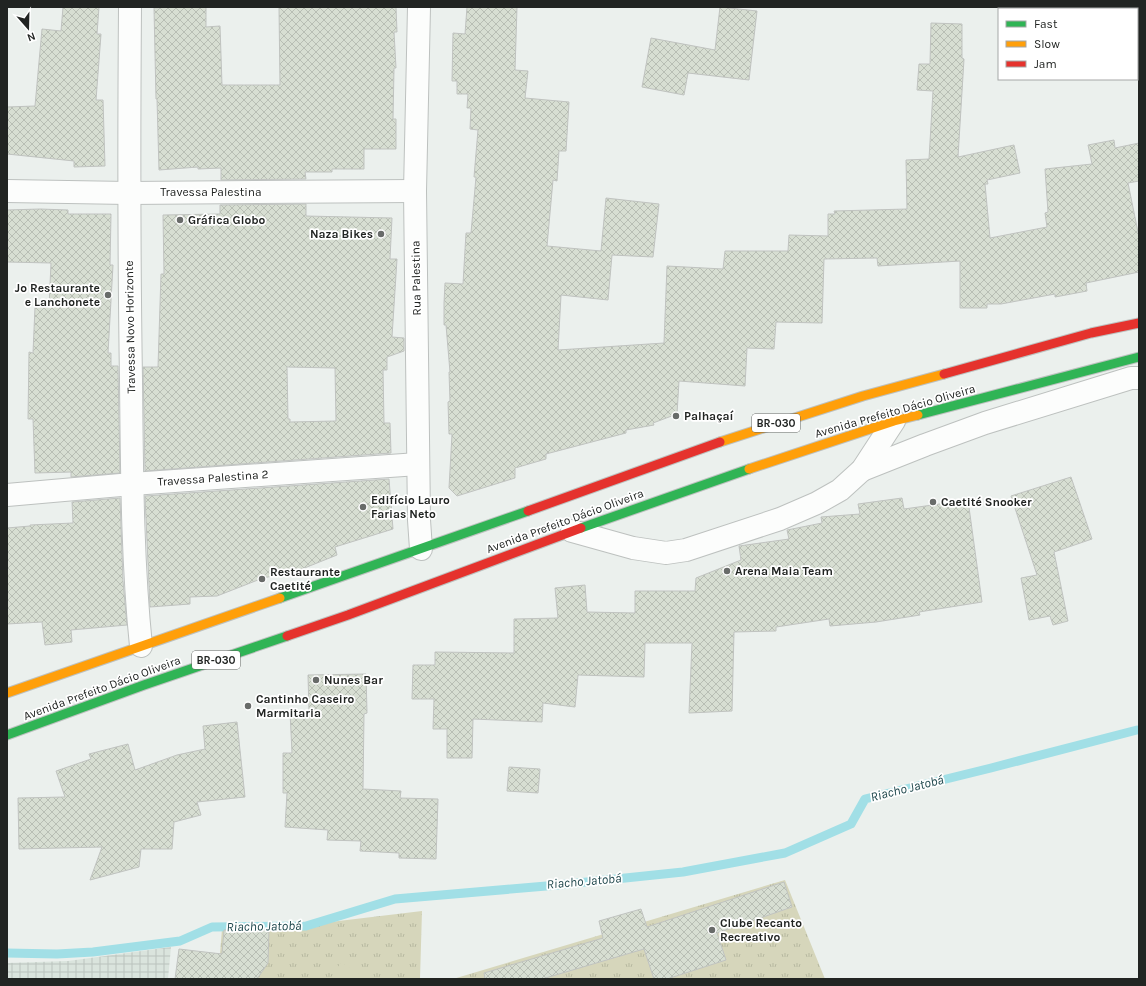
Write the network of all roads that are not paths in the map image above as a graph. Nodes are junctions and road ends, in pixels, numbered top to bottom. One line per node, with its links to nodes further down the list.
1 (130, 7): 5 (street, Travessa Novo Horizonte)
2 (419, 7): 4 (street, Rua Palestina)
3 (7, 191): 5 (street, Travessa Palestina)
4 (415, 191): 5 (street, Travessa Palestina); 10 (street, Rua Palestina)
5 (128, 193): 12 (street, Travessa Novo Horizonte)
6 (1139, 323): 15 (main road, Avenida Prefeito Dácio Oliveira / BR-030)
7 (1139, 357): 9 (main road, Avenida Prefeito Dácio Oliveira / BR-030)
8 (1139, 378): 11 (street)
9 (894, 421): 11 (street); 14 (main road, Avenida Prefeito Dácio Oliveira / BR-030)
10 (418, 464): 12 (street, Travessa Palestina 2); 15 (street, Rua Palestina)
11 (862, 470): 14 (street)
12 (132, 484): 13 (street, Travessa Palestina 2); 16 (street, Travessa Novo Horizonte)
13 (7, 495)
14 (572, 531): 18 (main road, Avenida Prefeito Dácio Oliveira / BR-030)
15 (421, 549): 16 (main road, Avenida Prefeito Dácio Oliveira / BR-030)
16 (141, 646): 17 (main road, Avenida Prefeito Dácio Oliveira / BR-030)
17 (7, 693)
18 (7, 735)

